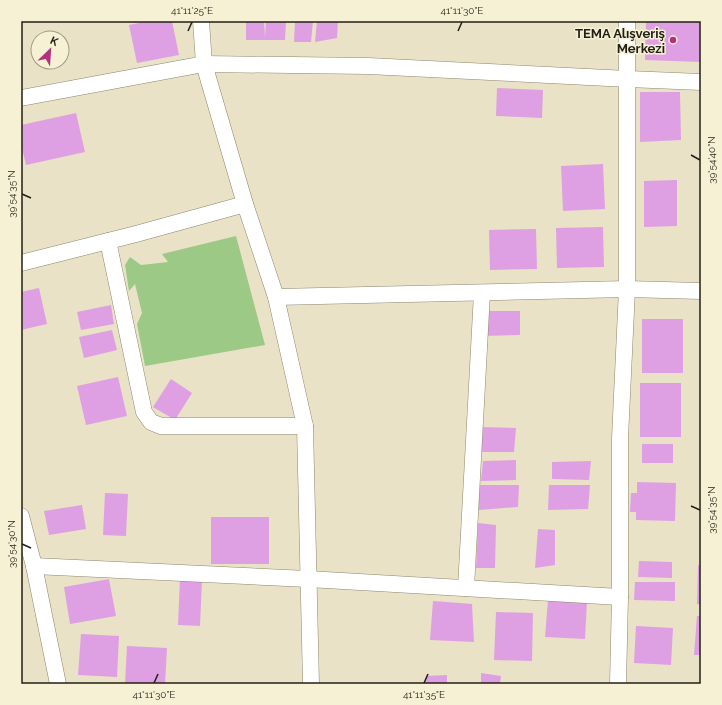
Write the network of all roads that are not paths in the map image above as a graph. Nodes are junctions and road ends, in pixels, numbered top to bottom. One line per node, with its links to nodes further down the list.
1 (201, 21): 3 (street)
2 (628, 21): 4 (street)
3 (204, 64): 4 (street); 6 (street); 7 (street)
4 (628, 79): 5 (street); 10 (street)
5 (701, 82)
6 (21, 98)
7 (245, 204): 8 (street); 13 (street)
8 (108, 241): 9 (street); 14 (street)
9 (21, 263)
10 (627, 289): 11 (street); 12 (street); 19 (street)
11 (701, 292)
12 (482, 293): 13 (street); 18 (street)
13 (276, 297): 14 (street)
14 (305, 426): 17 (street)
15 (21, 516): 16 (street)
16 (34, 566): 17 (street); 20 (street)
17 (308, 579): 18 (street); 21 (street)
18 (466, 588): 19 (street)
19 (620, 597): 22 (street)
20 (58, 684)
21 (311, 684)
22 (618, 684)

